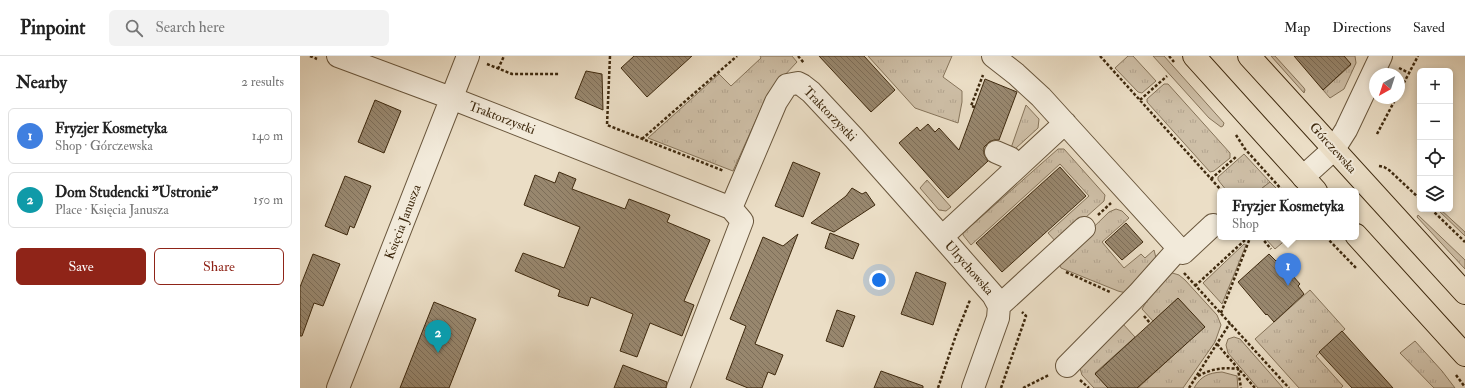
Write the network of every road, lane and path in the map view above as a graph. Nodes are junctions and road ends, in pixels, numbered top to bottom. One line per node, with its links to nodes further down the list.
1 (338, 56): 18 (street, Traktorzystki)
2 (504, 56): 14 (path)
3 (610, 56): 24 (path)
4 (737, 56): 24 (path)
5 (1100, 56): 19 (path)
6 (1194, 56): 32 (main road)
7 (1250, 56): 25 (main road, Górczewska)
8 (1381, 56): 25 (street)
9 (1418, 56): 17 (path)
10 (995, 58): 21 (path); 22 (street)
11 (476, 59): 14 (path); 18 (street, Księcia Janusza)
12 (802, 61): 13 (path)
13 (797, 66)
14 (498, 69): 15 (path)
15 (560, 74)
16 (1167, 76): 19 (path)
17 (1405, 81)
18 (451, 98): 35 (street, Traktorzystki); 61 (street, Księcia Janusza)
19 (1140, 100): 31 (path)
20 (1393, 104): 23 (path)
21 (975, 107)
22 (1064, 123): 28 (street, Ulrychowska); 45 (street)
23 (1377, 134)
24 (642, 139): 30 (path)
25 (1334, 149): 32 (street); 50 (main road, Górczewska)
26 (996, 152): 28 (street)
27 (1237, 156): 31 (path)
28 (1018, 166): 39 (street, Ulrychowska)
29 (1376, 167): 34 (path)
30 (728, 173)
31 (1211, 179): 33 (path)
32 (1310, 184)
33 (1219, 188)
34 (1417, 196)
35 (731, 208): 39 (street, Traktorzystki); 62 (street)
36 (1434, 212): 44 (path)
37 (1213, 225): 45 (street)
38 (1084, 228): 47 (street)
39 (942, 237): 48 (street, Ulrychowska)
40 (1359, 238): 57 (main road)
41 (1245, 240): 49 (path)
42 (1250, 240): 53 (path)
43 (1264, 240): 46 (path)
44 (1465, 242)
45 (1179, 248): 51 (street)
46 (1271, 249)
47 (1046, 263): 51 (path); 52 (street)
48 (979, 279): 52 (street, Ulrychowska); 63 (path)
49 (1195, 286)
50 (1465, 294)
51 (1131, 301): 58 (street)
52 (999, 306): 64 (street, Ulrychowska)
53 (1221, 313)
54 (1026, 316): 65 (path)
55 (1230, 323): 56 (path)
56 (1217, 344): 59 (path); 60 (path)
57 (1465, 355)
58 (1067, 366)
59 (1238, 369): 60 (path); 67 (path); 68 (path)
60 (1197, 376): 66 (path)
61 (338, 388)
62 (678, 388)
63 (938, 388)
64 (973, 388)
65 (1001, 388)
66 (1189, 388)
67 (1241, 388)
68 (1255, 388)

